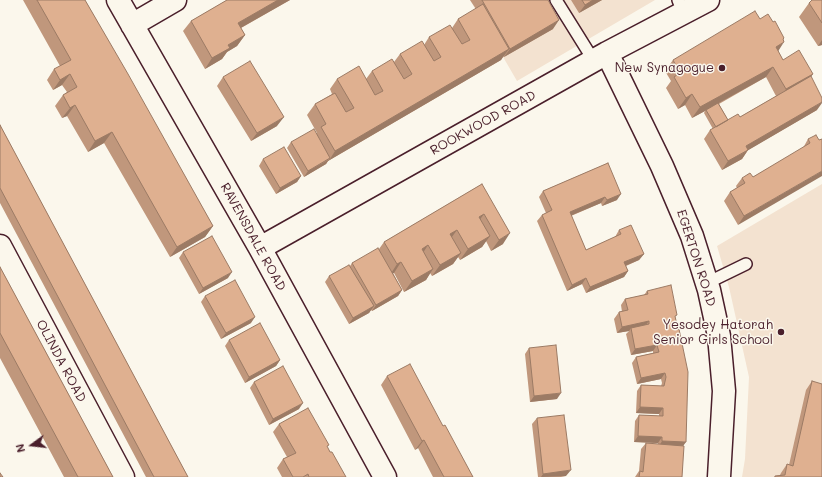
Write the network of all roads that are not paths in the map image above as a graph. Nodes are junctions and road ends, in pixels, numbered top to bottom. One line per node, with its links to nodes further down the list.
1 (118, 0): 6 (street, RAVENSDALE ROAD)
2 (175, 0): 6 (street)
3 (556, 0): 7 (lane)
4 (708, 0): 5 (street, ROOKWOOD ROAD)
5 (681, 7): 7 (street, ROOKWOOD ROAD)
6 (132, 25): 9 (street, RAVENSDALE ROAD)
7 (600, 57): 9 (street, ROOKWOOD ROAD); 11 (street, EGERTON ROAD)
8 (0, 246): 12 (street, OLINDA ROAD)
9 (260, 248): 13 (street, RAVENSDALE ROAD)
10 (746, 264): 11 (lane)
11 (706, 283): 14 (street, EGERTON ROAD)
12 (123, 477)
13 (385, 477)
14 (719, 477)

